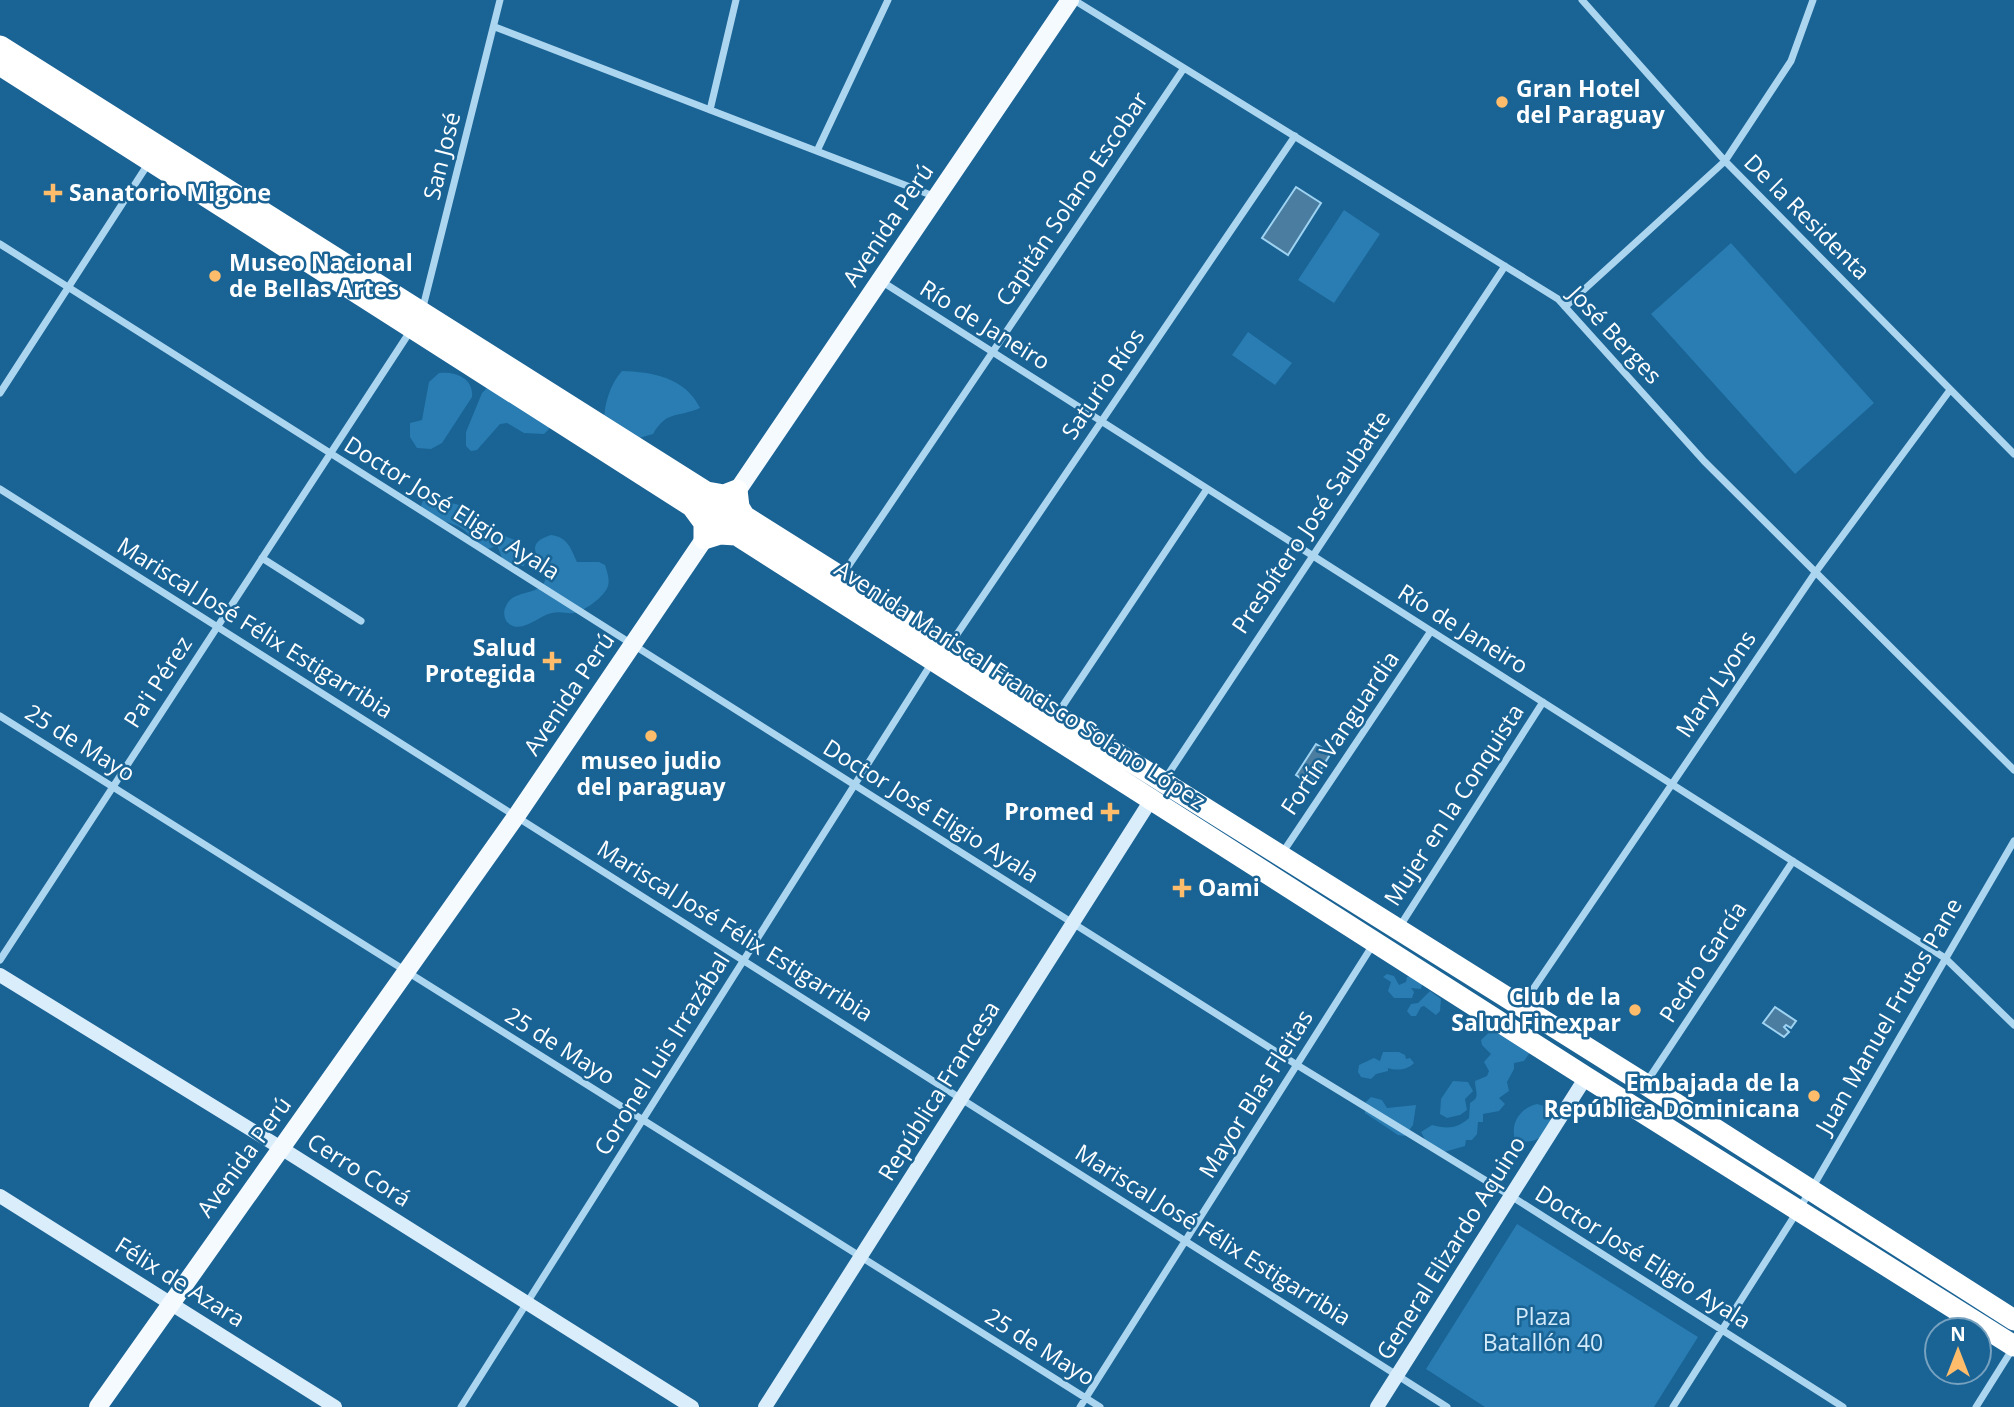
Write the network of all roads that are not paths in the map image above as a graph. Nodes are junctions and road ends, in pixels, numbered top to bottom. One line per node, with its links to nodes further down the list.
1 (500, 0): 7 (street, San José)
2 (736, 0): 11 (street)
3 (888, 0): 13 (street)
4 (1072, 0): 10 (street, José Berges); 16 (main road, Avenida Perú)
5 (1582, 0): 15 (street, De la Residenta)
6 (1813, 0): 15 (street)
7 (495, 27): 11 (street); 22 (street, San José)
8 (0, 46): 22 (highway, Avenida Mariscal Francisco Solano López)
9 (0, 65): 14 (highway, Avenida Mariscal Francisco Solano López)
10 (1184, 68): 12 (street, José Berges); 23 (street, Capitán Solano Escobar)
11 (710, 110): 13 (street)
12 (1295, 136): 18 (street, José Berges); 26 (street, Saturio Ríos)
13 (817, 151): 16 (street)
14 (150, 161): 20 (street); 22 (highway, Avenida Mariscal Francisco Solano López)
15 (1725, 162): 21 (street); 24 (street, De la Residenta)
16 (936, 197): 19 (main road, Avenida Perú)
17 (0, 244): 20 (street, Doctor José Eligio Ayala)
18 (1505, 266): 21 (street, José Berges); 35 (street, Presbítero José Saubatte)
19 (880, 281): 23 (street, Río de Janeiro); 33 (main road, Avenida Perú)
20 (68, 287): 25 (street); 28 (street, Doctor José Eligio Ayala)
21 (1565, 307): 37 (street, José Berges)
22 (417, 320): 27 (highway, Avenida Mariscal Francisco Solano López); 28 (street, Pa'i Pérez); 32 (highway, Avenida Mariscal Francisco Solano López)
23 (992, 352): 26 (street, Río de Janeiro); 38 (street, Capitán Solano Escobar)
24 (1950, 390): 29 (street, De la Residenta); 37 (street, Mary Lyons)
25 (0, 393)
26 (1101, 421): 31 (street, Río de Janeiro); 43 (street, Saturio Ríos)
27 (565, 426): 32 (highway, Avenida Mariscal Francisco Solano López); 33 (highway)
28 (331, 454): 36 (street, Pa'i Pérez); 42 (street, Doctor José Eligio Ayala)
29 (2014, 454)
30 (0, 489): 40 (street, Mariscal José Félix Estigarribia)
31 (1207, 489): 35 (street, Río de Janeiro); 45 (street)
32 (698, 499): 33 (highway, Avenida Mariscal Francisco Solano López); 33 (highway)
33 (722, 513): 34 (highway, Avenida Mariscal Francisco Solano López); 34 (highway); 38 (highway); 42 (main road, Avenida Perú)
34 (741, 526): 38 (highway, Avenida Mariscal Francisco Solano López)
35 (1312, 555): 41 (street, Río de Janeiro); 52 (street, Presbítero José Saubatte)
36 (262, 558): 39 (street); 40 (street, Pa'i Pérez)
37 (1815, 573): 48 (street, José Berges); 49 (street, Mary Lyons)
38 (835, 586): 43 (highway, Avenida Mariscal Francisco Solano López); 43 (highway, Avenida Mariscal Francisco Solano López)
39 (361, 621)
40 (217, 627): 51 (street, Pa'i Pérez); 53 (street, Mariscal José Félix Estigarribia)
41 (1431, 631): 44 (street, Río de Janeiro); 55 (street, Fortín Vanguardia)
42 (632, 645): 50 (street, Doctor José Eligio Ayala); 53 (main road, Avenida Perú)
43 (941, 654): 45 (highway, Avenida Mariscal Francisco Solano López); 47 (highway); 50 (street, Coronel Luis Irrazábal); 52 (highway, Avenida Mariscal Francisco Solano López)
44 (1543, 702): 49 (street, Río de Janeiro); 58 (street, Mujer en la Conquista)
45 (1056, 715): 47 (highway, Avenida Mariscal Francisco Solano López)
46 (0, 716): 51 (street, 25 de Mayo)
47 (1113, 751): 52 (highway, Avenida Mariscal Francisco Solano López)
48 (2014, 770)
49 (1671, 784): 56 (street, Río de Janeiro); 65 (street, Mary Lyons)
50 (855, 785): 57 (street, Doctor José Eligio Ayala); 62 (street, Coronel Luis Irrazábal)
51 (113, 787): 61 (street, Pa'i Pérez); 63 (street, 25 de Mayo)
52 (1157, 791): 55 (highway, Avenida Mariscal Francisco Solano López); 57 (street, República Francesa); 59 (highway, Avenida Mariscal Francisco Solano López)
53 (517, 815): 62 (street, Mariscal José Félix Estigarribia); 63 (main road, Avenida Perú)
54 (2014, 841): 60 (street, Juan Manuel Frutos Pane)
55 (1280, 856): 58 (highway, Avenida Mariscal Francisco Solano López)
56 (1793, 861): 60 (street, Río de Janeiro); 69 (street, Pedro García)
57 (1073, 923): 67 (street, Doctor José Eligio Ayala); 70 (street, República Francesa)
58 (1398, 929): 65 (highway, Avenida Mariscal Francisco Solano López)
59 (1375, 943): 67 (street, Mayor Blas Fleitas); 68 (highway, Avenida Mariscal Francisco Solano López)
60 (1945, 958): 66 (street, Río de Janeiro); 73 (street, Juan Manuel Frutos Pane)
61 (0, 960)
62 (744, 960): 70 (street, Mariscal José Félix Estigarribia); 71 (street, Coronel Luis Irrazábal)
63 (405, 972): 71 (street, 25 de Mayo); 72 (main road, Avenida Perú)
64 (0, 975): 72 (street, Cerro Corá)
65 (1521, 1006): 69 (highway, Avenida Mariscal Francisco Solano López)
66 (2014, 1025)
67 (1297, 1065): 75 (street, Doctor José Eligio Ayala); 77 (street, Mayor Blas Fleitas)
68 (1586, 1077): 75 (street, General Elizardo Aquino); 76 (highway, Avenida Mariscal Francisco Solano López)
69 (1645, 1084): 73 (highway, Avenida Mariscal Francisco Solano López)
70 (961, 1098): 77 (street, Mariscal José Félix Estigarribia); 78 (street, República Francesa)
71 (643, 1120): 78 (street, 25 de Mayo); 81 (street, Coronel Luis Irrazábal)
72 (281, 1147): 80 (main road, Avenida Perú); 81 (street, Cerro Corá)
73 (1811, 1190): 76 (street, Juan Manuel Frutos Pane); 79 (highway, Avenida Mariscal Francisco Solano López)
74 (0, 1196): 80 (street, Félix de Azara)
75 (1511, 1196): 83 (street, Doctor José Eligio Ayala); 85 (street, General Elizardo Aquino)
76 (1797, 1210): 79 (highway); 83 (street, Juan Manuel Frutos Pane); 84 (highway, Avenida Mariscal Francisco Solano López)
77 (1185, 1241): 85 (street, Mariscal José Félix Estigarribia); 86 (street, Mayor Blas Fleitas)
78 (860, 1257): 86 (street, 25 de Mayo); 91 (street, República Francesa)
79 (1956, 1283): 82 (highway, Avenida Mariscal Francisco Solano López)
80 (170, 1303): 87 (main road, Avenida Perú); 88 (street, Félix de Azara)
81 (527, 1303): 89 (street, Coronel Luis Irrazábal); 90 (street, Cerro Corá)
82 (2014, 1320)
83 (1722, 1330): 96 (street, Juan Manuel Frutos Pane); 97 (street, Doctor José Eligio Ayala)
84 (2014, 1347): 98 (street)
85 (1397, 1375): 94 (street, General Elizardo Aquino); 95 (street, Mariscal José Félix Estigarribia)
86 (1085, 1398): 92 (street, Mayor Blas Fleitas); 93 (street, 25 de Mayo)
87 (98, 1407)
88 (335, 1407)
89 (461, 1407)
90 (692, 1407)
91 (765, 1407)
92 (1080, 1407)
93 (1100, 1407)
94 (1377, 1407)
95 (1447, 1407)
96 (1673, 1407)
97 (1843, 1407)
98 (1976, 1407)

